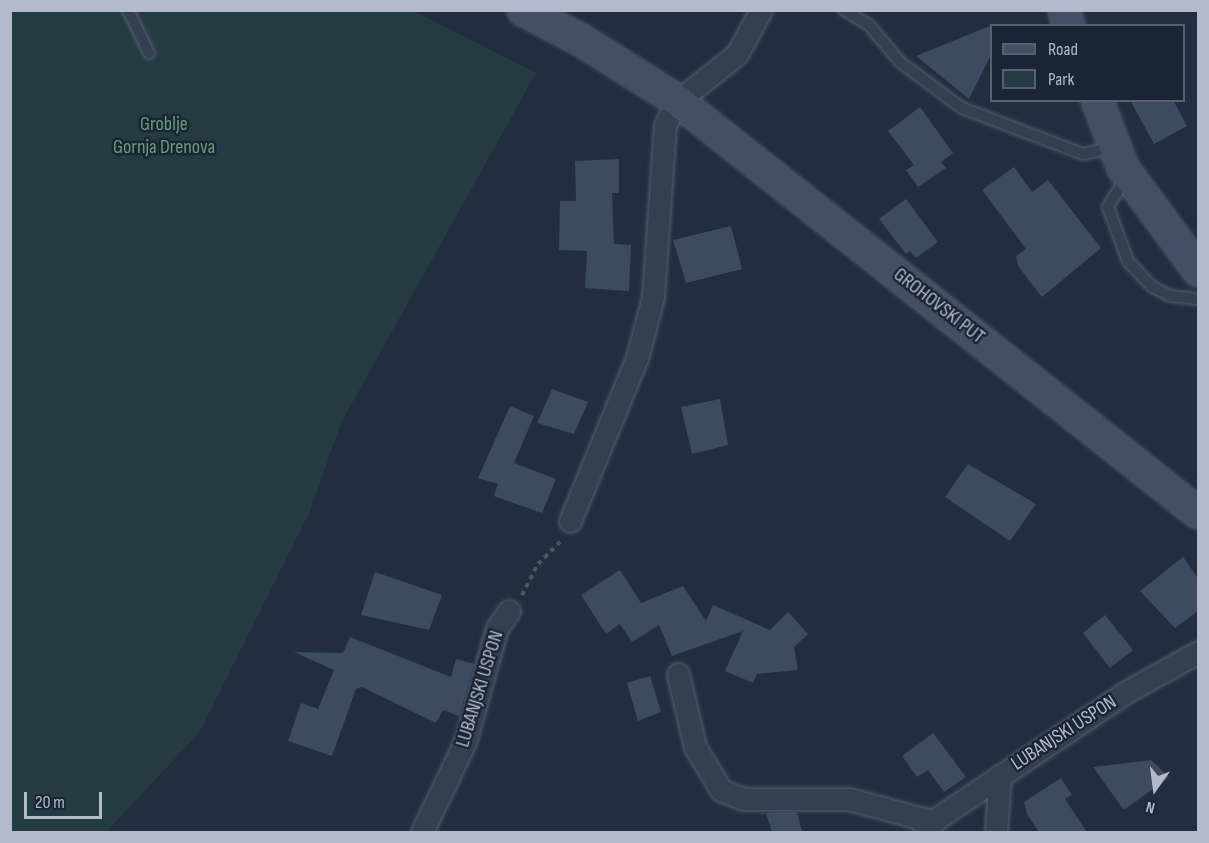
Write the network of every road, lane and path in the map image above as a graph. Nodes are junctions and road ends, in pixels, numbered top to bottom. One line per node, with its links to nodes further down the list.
1 (128, 10): 5 (lane)
2 (523, 10): 6 (main road, GROHOVSKI PUT)
3 (761, 10): 6 (street)
4 (844, 10): 8 (lane)
5 (149, 53)
6 (678, 101): 12 (main road, GROHOVSKI PUT); 13 (street)
7 (1098, 102): 8 (main road)
8 (1112, 148): 9 (main road)
9 (1127, 176): 10 (main road); 11 (lane)
10 (1198, 270)
11 (1198, 299)
12 (1198, 513)
13 (570, 521): 14 (path)
14 (508, 611): 19 (street, LUBANJSKI USPON)
15 (1198, 652): 17 (street, LUBANJSKI USPON)
16 (678, 674): 18 (street)
17 (1000, 775): 18 (street, LUBANJSKI USPON); 21 (street)
18 (934, 822): 20 (street, LUBANJSKI USPON)
19 (422, 832)
20 (914, 832)
21 (996, 832)

